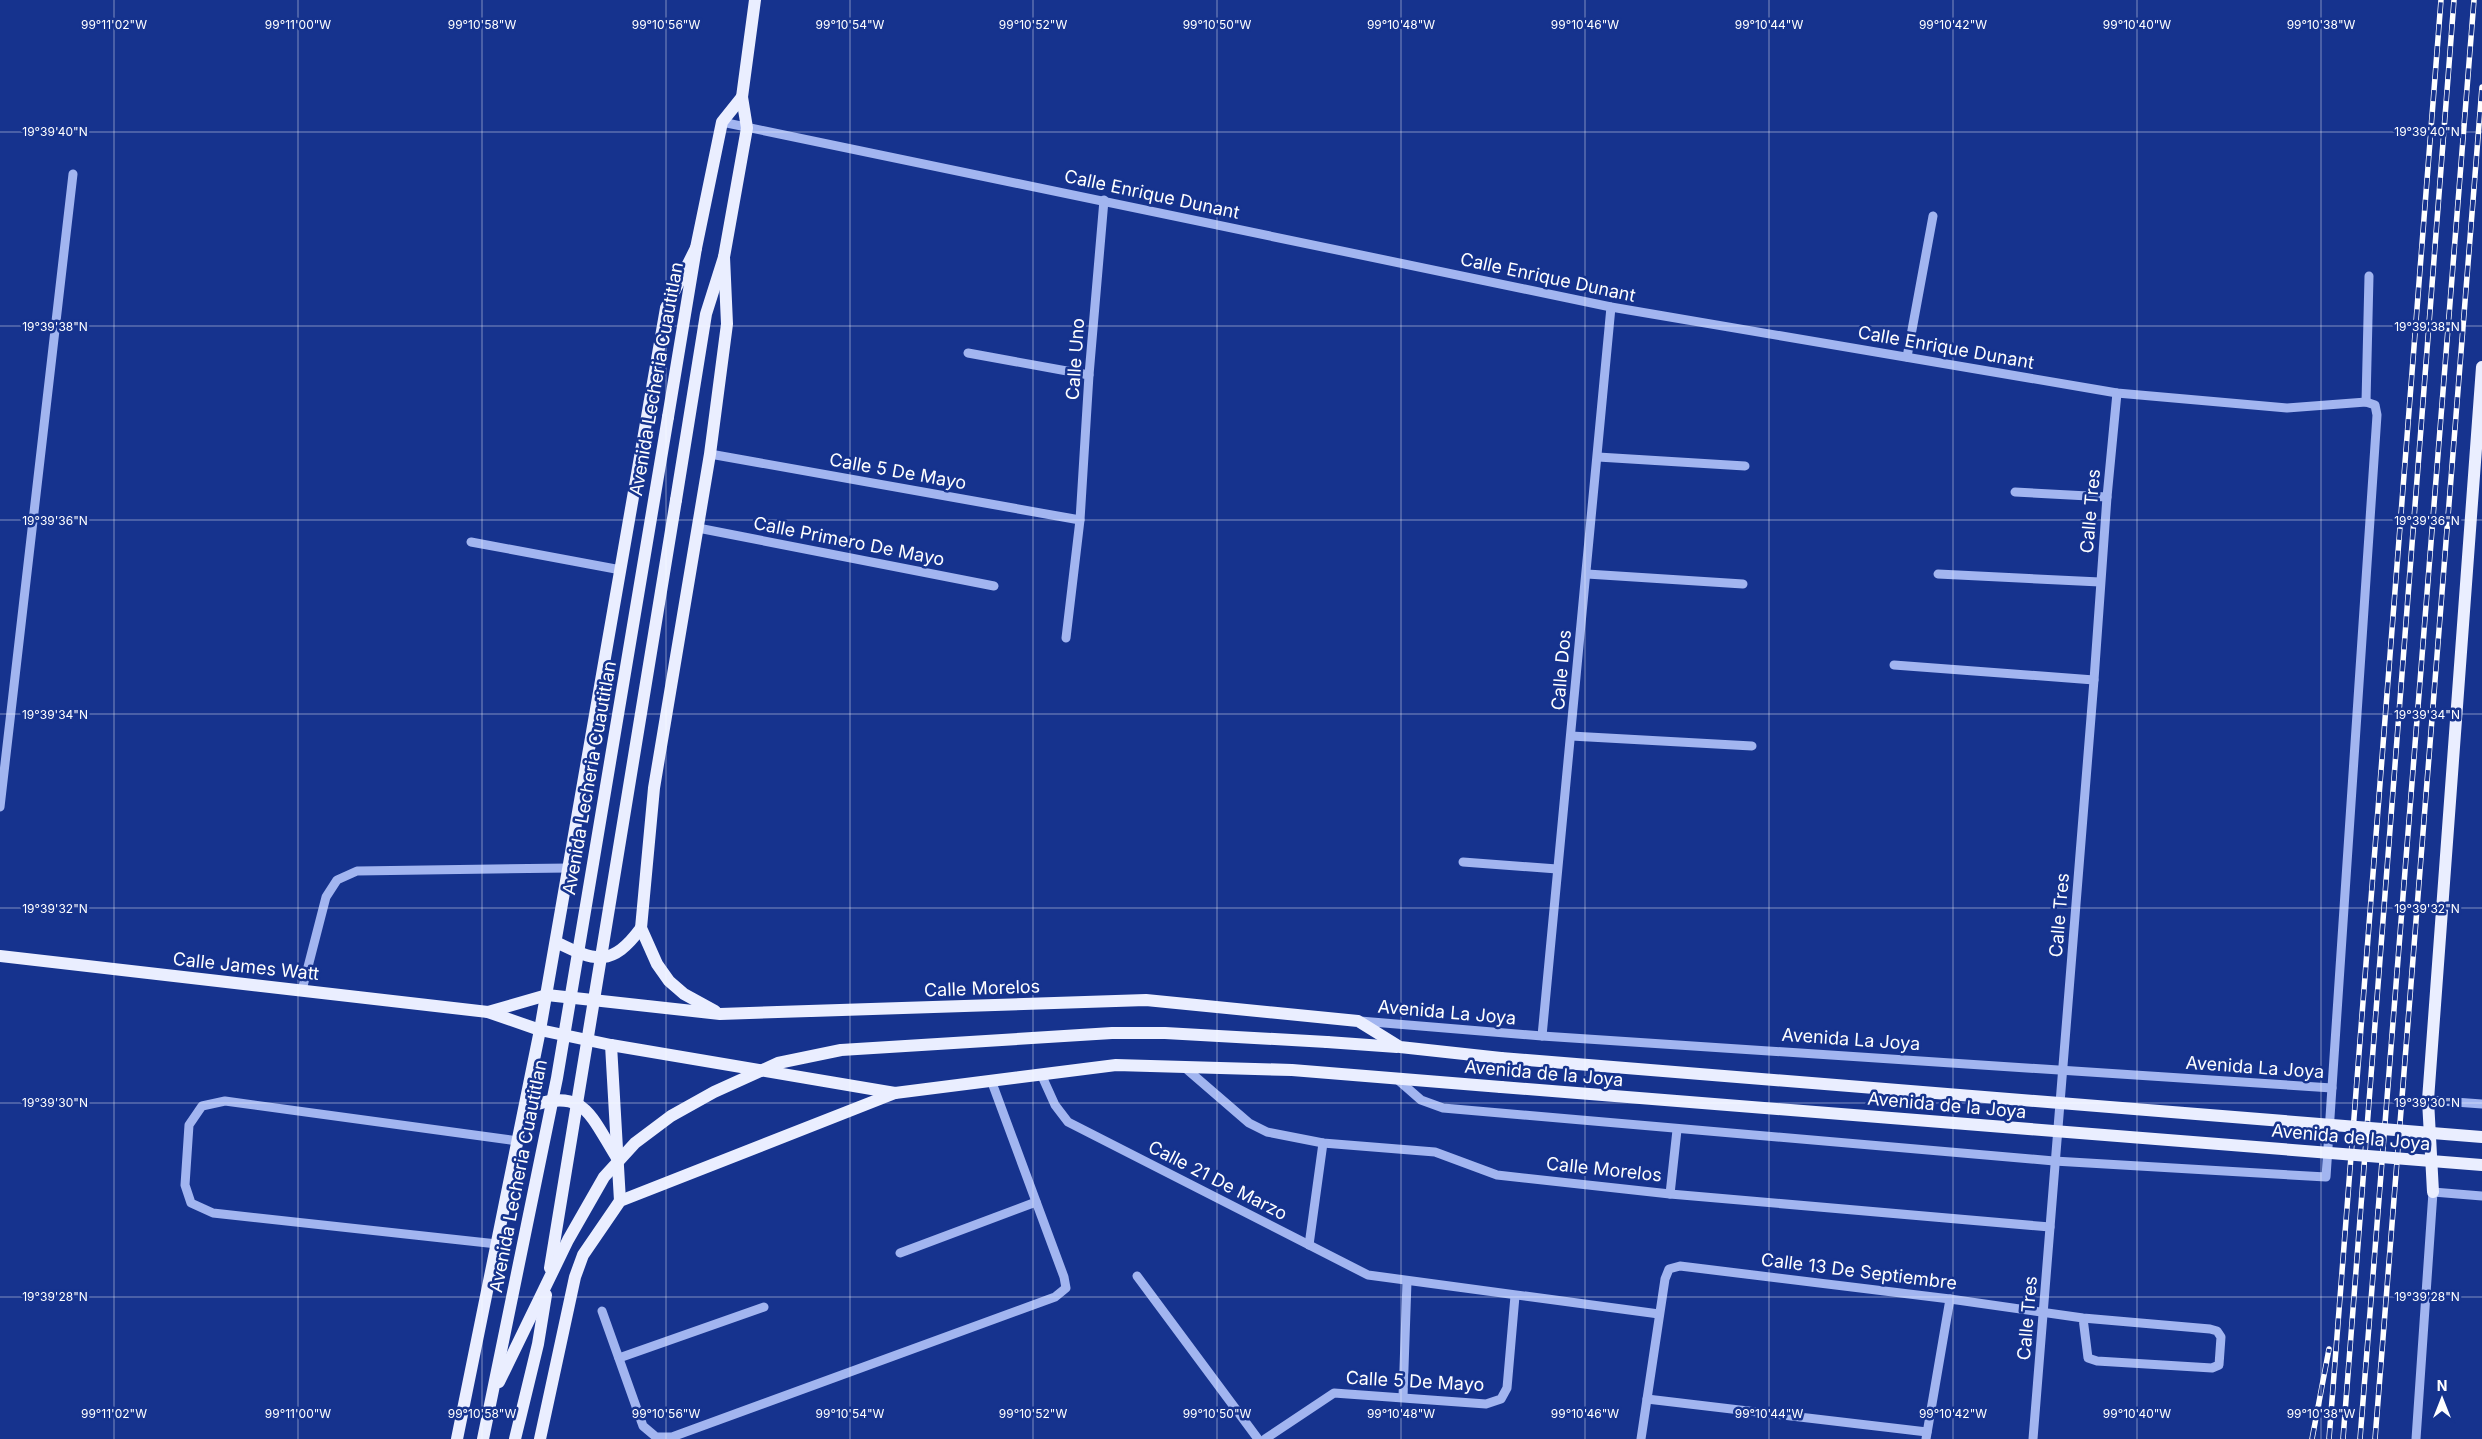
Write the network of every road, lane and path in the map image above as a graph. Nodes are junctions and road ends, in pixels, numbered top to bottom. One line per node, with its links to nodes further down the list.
1 (754, 0): 2 (main road)
2 (742, 97): 3 (main road); 4 (main road)
3 (722, 122): 4 (street, Calle Enrique Dunant); 8 (main road, Avenida Lecheria Cuautitlan)
4 (747, 128): 6 (street, Calle Enrique Dunant); 9 (main road)
5 (73, 174): 37 (street)
6 (1104, 200): 11 (street, Calle Enrique Dunant); 15 (street, Calle Uno)
7 (1933, 216): 13 (street)
8 (696, 248): 26 (main road); 90 (main road, Avenida Lecheria Cuautitlan, bridge)
9 (724, 257): 18 (main road); 95 (main road, bridge)
10 (2369, 276): 17 (street)
11 (1611, 307): 13 (street, Calle Enrique Dunant); 19 (street, Calle Dos)
12 (968, 353): 15 (street)
13 (1907, 357): 16 (street, Calle Enrique Dunant)
14 (2482, 367): 60 (main road)
15 (1089, 375): 23 (street, Calle Uno)
16 (2117, 393): 17 (street, Calle Enrique Dunant); 22 (street, Calle Tres)
17 (2370, 403): 58 (street)
18 (710, 454): 23 (street, Calle 5 De Mayo); 24 (main road)
19 (1598, 457): 20 (street); 27 (street, Calle Dos)
20 (1745, 466)
21 (2014, 492): 22 (street)
22 (2106, 497): 29 (street, Calle Tres)
23 (1080, 520): 32 (street, Calle Uno)
24 (698, 528): 31 (street, Calle Primero De Mayo); 41 (main road)
25 (472, 542): 26 (street)
26 (621, 570): 39 (main road)
27 (1586, 574): 30 (street); 35 (street, Calle Dos)
28 (1938, 574): 29 (street)
29 (2100, 582): 34 (street, Calle Tres)
30 (1743, 584)
31 (994, 586)
32 (1066, 638)
33 (1894, 665): 34 (street)
34 (2094, 680): 54 (street, Calle Tres)
35 (1571, 736): 36 (street); 40 (street, Calle Dos)
36 (1752, 746)
37 (0, 807)
38 (1463, 862): 40 (street)
39 (569, 868): 42 (main road); 44 (street)
40 (1557, 869): 50 (street, Calle Dos)
41 (641, 928): 42 (main road); 47 (main road)
42 (556, 942): 45 (main road)
43 (0, 956): 44 (main road, Calle James Watt)
44 (302, 990): 46 (main road, Calle James Watt)
45 (547, 995): 46 (main road, Calle James Watt); 47 (main road, Calle Morelos); 49 (main road)
46 (488, 1012): 49 (main road, Calle James Watt)
47 (720, 1014): 48 (main road, Calle Morelos)
48 (1358, 1021): 50 (street, Avenida La Joya); 52 (main road, Calle Morelos)
49 (540, 1030): 51 (main road); 62 (main road)
50 (1542, 1036): 54 (street, Avenida La Joya)
51 (611, 1045): 59 (main road); 67 (main road)
52 (1406, 1047): 64 (main road, Avenida de la Joya, bridge); 90 (main road, Avenida de la Joya, bridge)
53 (1183, 1066): 55 (main road); 56 (main road); 66 (street, Calle Morelos)
54 (2064, 1070): 58 (street, Avenida La Joya); 68 (street, Calle Tres)
55 (1041, 1074): 57 (main road); 77 (street, Calle 21 De Marzo)
56 (1404, 1079): 63 (street, Avenida La Joya); 69 (main road, Avenida de la Joya, bridge)
57 (991, 1080): 59 (main road); 74 (street)
58 (2332, 1088): 68 (street, Avenida La Joya)
59 (895, 1093): 73 (main road)
60 (2428, 1100): 61 (street); 70 (main road)
61 (2482, 1104)
62 (525, 1108): 65 (main road); 67 (main road)
63 (1677, 1130): 68 (street, Avenida La Joya); 71 (street)
64 (2482, 1137)
65 (518, 1142): 76 (main road); 76 (street)
66 (1323, 1143): 71 (street, Calle Morelos); 77 (street)
67 (619, 1160): 73 (main road)
68 (2054, 1161): 75 (street, Calle Tres)
69 (2482, 1165)
70 (2433, 1192): 72 (street); 101 (street)
71 (1670, 1194): 75 (street, Calle Morelos)
72 (2482, 1196)
73 (620, 1201): 96 (main road)
74 (1036, 1202): 78 (street); 88 (street)
75 (2050, 1227): 85 (street, Calle Tres)
76 (497, 1244): 93 (main road)
77 (1308, 1244): 80 (street, Calle 21 De Marzo)
78 (900, 1253)
79 (1137, 1276): 97 (street)
80 (1407, 1280): 81 (street, Calle 21 De Marzo); 89 (street)
81 (1515, 1296): 86 (street, Calle 21 De Marzo); 89 (street, Calle 5 De Mayo)
82 (1950, 1299): 85 (street, Calle 13 De Septiembre); 86 (street, Calle 13 De Septiembre); 92 (street)
83 (764, 1307): 88 (street)
84 (602, 1311): 88 (street)
85 (2044, 1312): 87 (street, Calle 13 De Septiembre); 100 (street, Calle Tres)
86 (1659, 1314): 91 (street)
87 (2083, 1318): 87 (street, Calle 13 De Septiembre)
88 (619, 1358)
89 (1403, 1397): 98 (street, Calle 5 De Mayo)
90 (491, 1399): 94 (main road, Avenida Lecheria Cuautitlan, bridge)
91 (1647, 1399): 92 (street); 99 (street)
92 (1926, 1435)
93 (457, 1439)
94 (483, 1439)
95 (515, 1439)
96 (540, 1439)
97 (1258, 1439)
98 (1266, 1439)
99 (1641, 1439)
100 (2033, 1439)
101 (2416, 1439)

